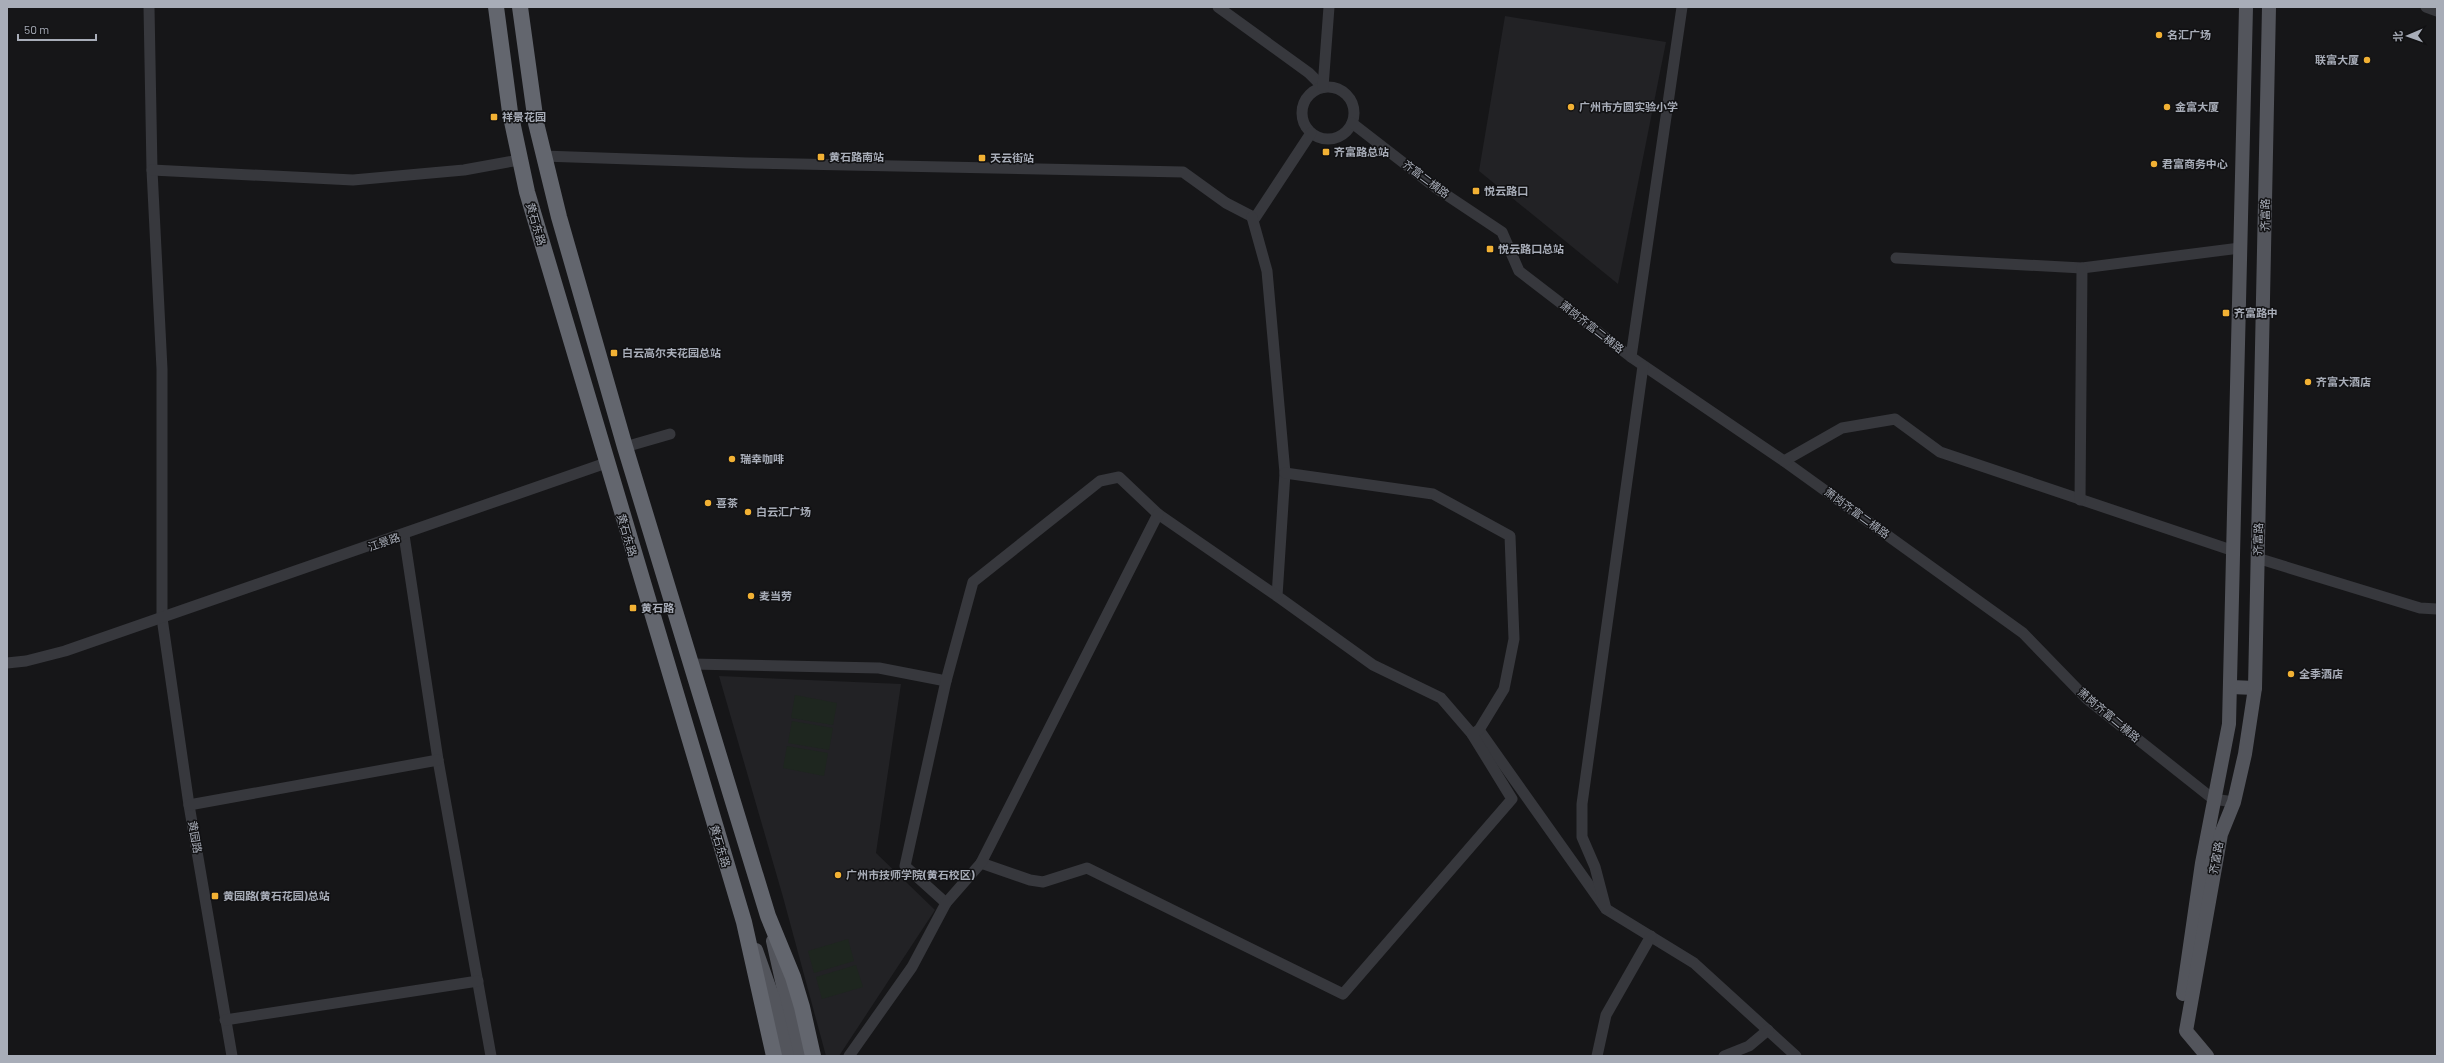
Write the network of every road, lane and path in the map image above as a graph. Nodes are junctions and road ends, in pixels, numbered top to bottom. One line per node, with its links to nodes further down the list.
1 (149, 7): 16 (street, 黄园路)
2 (496, 7): 15 (highway, 黄石东路)
3 (520, 7): 14 (highway)
4 (1218, 7): 11 (street)
5 (1329, 7): 11 (street)
6 (1682, 7): 22 (street)
7 (2246, 7): 19 (main road, 齐富路)
8 (2269, 7): 33 (main road, 齐富路)
9 (2426, 7): 10 (street)
10 (2437, 11)
11 (1324, 87): 12 (street); 13 (street)
12 (1352, 123): 13 (street); 18 (street, 齐富二横路)
13 (1311, 134): 17 (street)
14 (543, 156): 17 (street); 25 (highway)
15 (519, 160): 16 (street); 27 (highway, 黄石东路)
16 (152, 170): 36 (street, 黄园路)
17 (1252, 217): 28 (street)
18 (1502, 232): 22 (street, 萧岗齐富二横路)
19 (2240, 248): 21 (street); 32 (main road, 齐富路)
20 (1896, 258): 21 (street)
21 (2082, 268): 29 (street)
22 (1631, 357): 23 (street, 萧岗齐富二横路)
23 (1643, 366): 26 (street, 萧岗齐富二横路); 49 (street)
24 (670, 434): 25 (street)
25 (625, 447): 38 (highway)
26 (1784, 460): 29 (street); 44 (street, 萧岗齐富二横路)
27 (606, 464): 31 (street, 江景路); 51 (highway, 黄石东路)
28 (1285, 473): 34 (street); 42 (street)
29 (2080, 500): 32 (street)
30 (1158, 514): 34 (street); 39 (street); 47 (street)
31 (404, 535): 36 (street, 江景路); 43 (street)
32 (2234, 551): 40 (main road, 齐富路)
33 (2257, 558): 35 (street); 41 (main road, 齐富路)
34 (1277, 596): 42 (street)
35 (2437, 609)
36 (162, 618): 37 (street, 江景路); 46 (street, 黄园路)
37 (7, 663)
38 (691, 664): 39 (street); 50 (highway)
39 (946, 681): 48 (street)
40 (2230, 686): 41 (main road); 44 (main road, 齐富路)
41 (2255, 688): 45 (main road, 齐富路)
42 (1476, 732): 47 (street); 49 (street)
43 (438, 760): 46 (street); 53 (street)
44 (2213, 799): 45 (street); 66 (main road, 齐富路)
45 (2234, 802): 67 (main road, 齐富路)
46 (189, 805): 54 (street, 黄园路)
47 (982, 863): 48 (street)
48 (946, 903): 62 (street)
49 (1606, 909): 52 (street)
50 (768, 916): 60 (main road); 61 (highway)
51 (744, 922): 58 (highway); 59 (main road, 黄石东路)
52 (1651, 936): 55 (street); 63 (street)
53 (478, 982): 54 (street); 57 (street)
54 (225, 1020): 56 (street, 黄园路)
55 (1768, 1030): 64 (street); 65 (street)
56 (232, 1056)
57 (490, 1056)
58 (774, 1056)
59 (787, 1056)
60 (799, 1056)
61 (813, 1056)
62 (849, 1056)
63 (1597, 1056)
64 (1724, 1056)
65 (1796, 1056)
66 (2200, 1056)
67 (2207, 1056)

